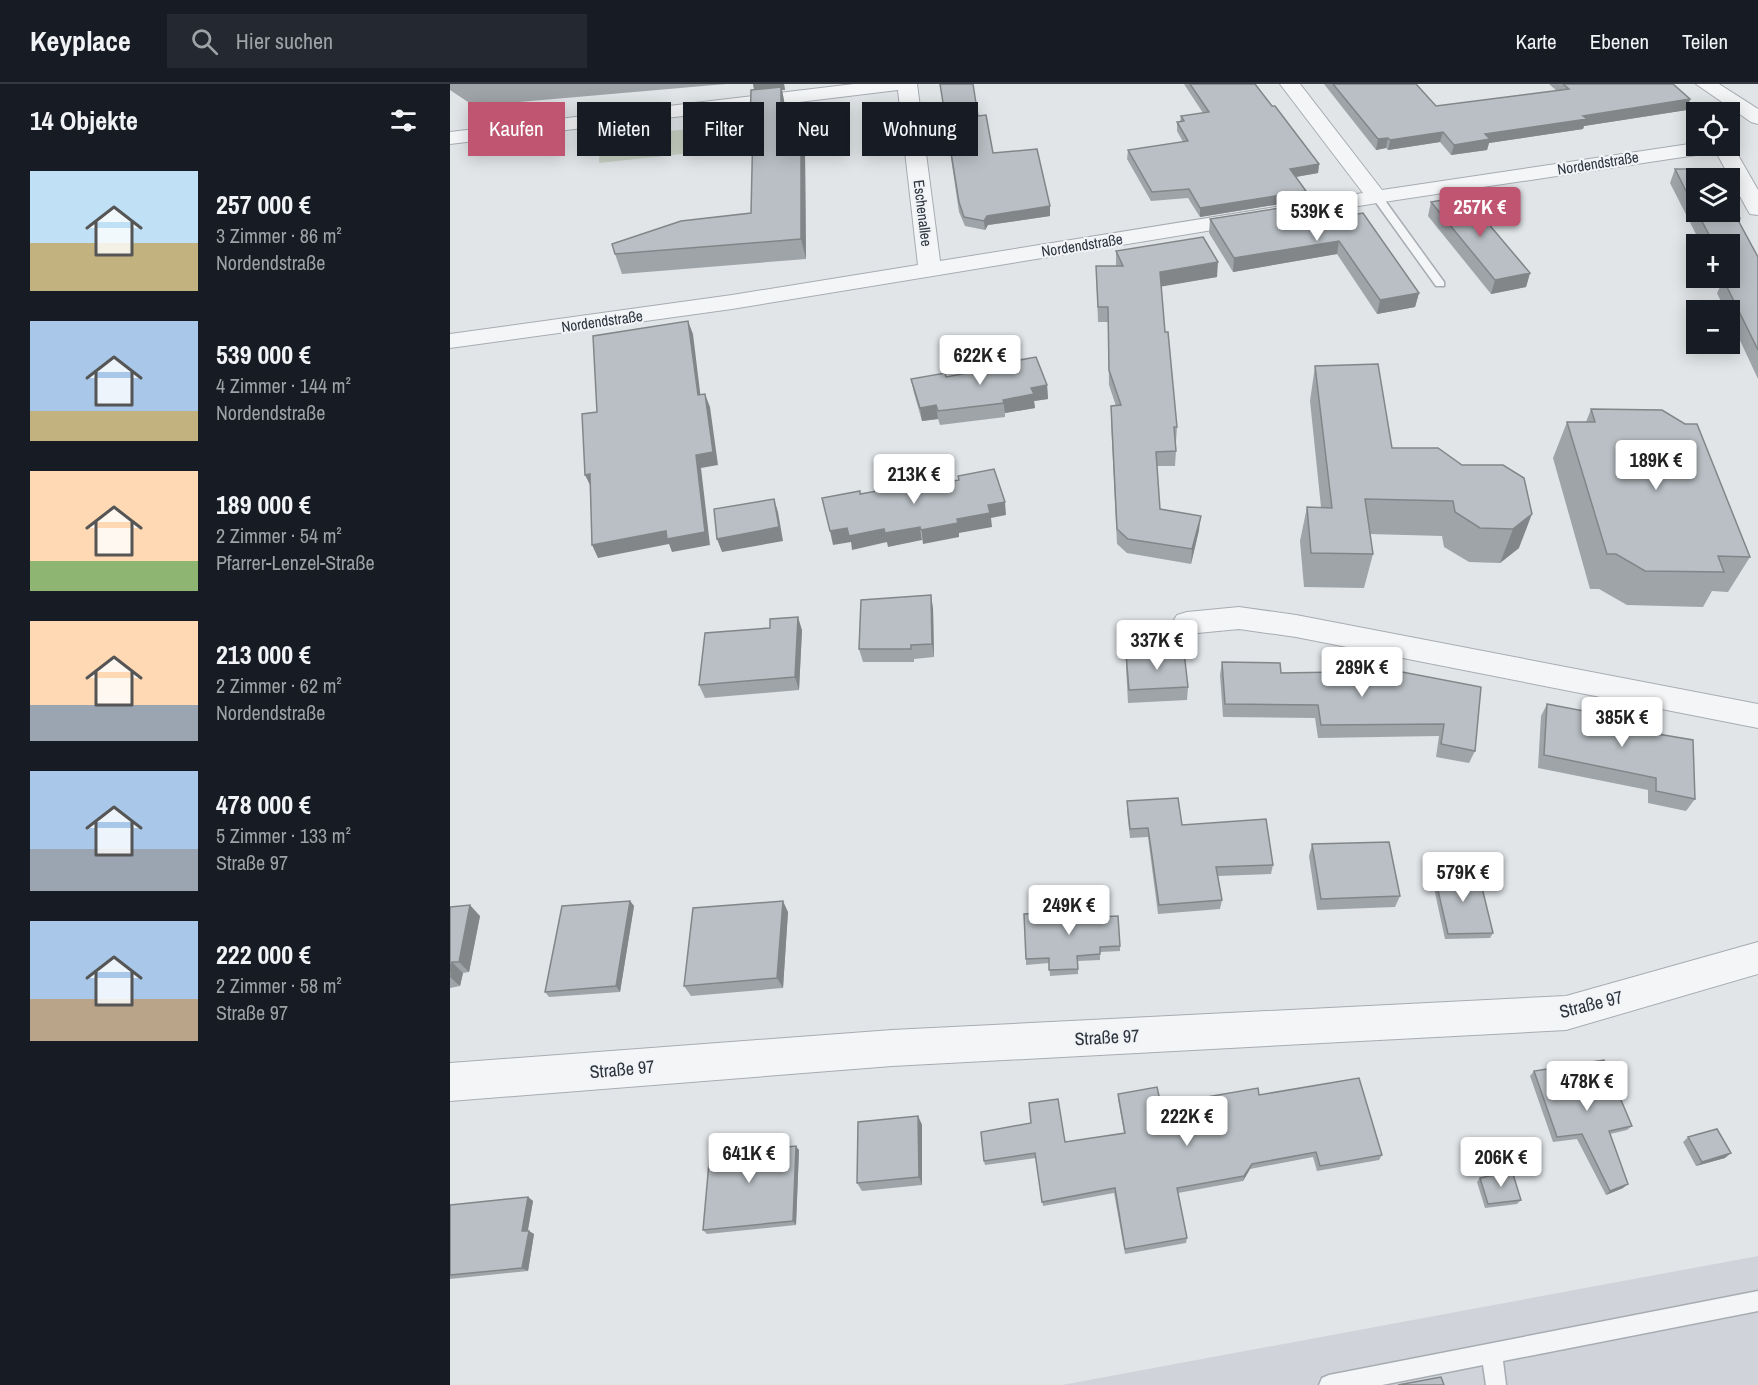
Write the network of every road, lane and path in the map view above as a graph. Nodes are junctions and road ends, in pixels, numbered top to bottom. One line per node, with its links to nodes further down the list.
1 (905, 84): 5 (street); 10 (street, Eschenallee)
2 (1290, 84): 8 (street)
3 (1706, 84): 4 (street)
4 (1758, 118)
5 (450, 138)
6 (1686, 150): 8 (street, Nordendstraße)
7 (1736, 156): 9 (street)
8 (1377, 197): 10 (street, Nordendstraße); 11 (lane)
9 (1758, 209)
10 (930, 270): 12 (street, Nordendstraße)
11 (1440, 284)
12 (450, 341)
13 (1187, 623): 14 (street)
14 (1758, 716)
15 (1758, 958): 16 (street, Straße 97)
16 (450, 1082)
17 (1758, 1301): 18 (lane)
18 (1492, 1353): 19 (lane); 20 (lane)
19 (1329, 1385)
20 (1496, 1385)

